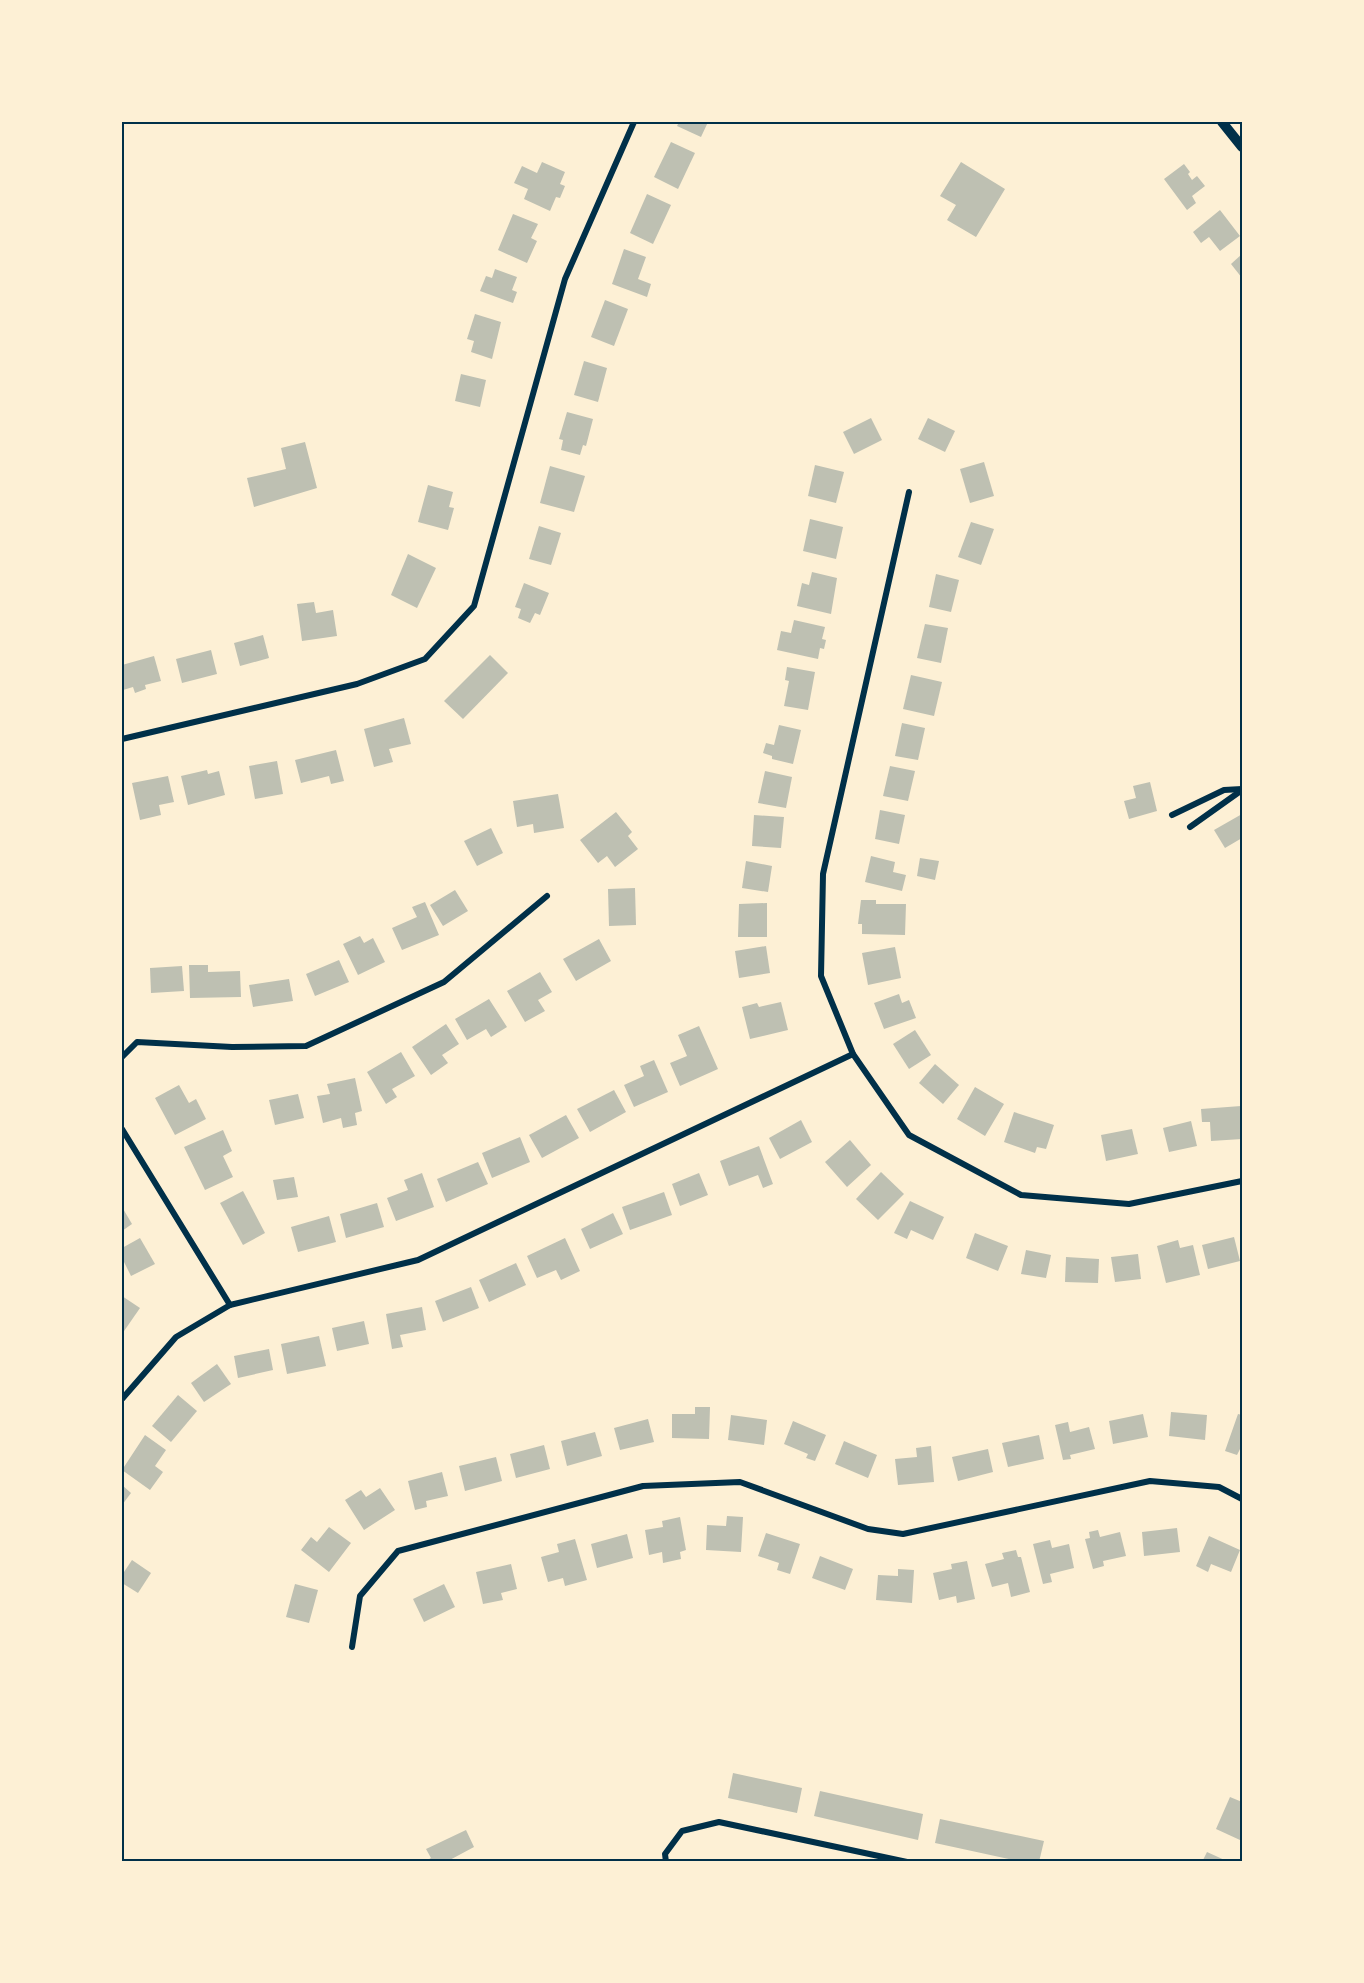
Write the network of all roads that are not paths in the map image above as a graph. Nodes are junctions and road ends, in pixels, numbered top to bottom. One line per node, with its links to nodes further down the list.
1 (634, 122): 5 (street)
2 (1222, 122): 3 (street)
3 (1242, 147)
4 (909, 492): 10 (street)
5 (122, 739)
6 (1242, 790): 7 (street); 8 (street)
7 (1172, 815)
8 (1190, 827)
9 (547, 896): 11 (street)
10 (853, 1054): 13 (street); 14 (street)
11 (122, 1057)
12 (122, 1129): 14 (street)
13 (1242, 1181)
14 (230, 1305): 15 (street)
15 (122, 1399)
16 (1242, 1499): 17 (street)
17 (352, 1647)
18 (666, 1862): 19 (street)
19 (907, 1862)

